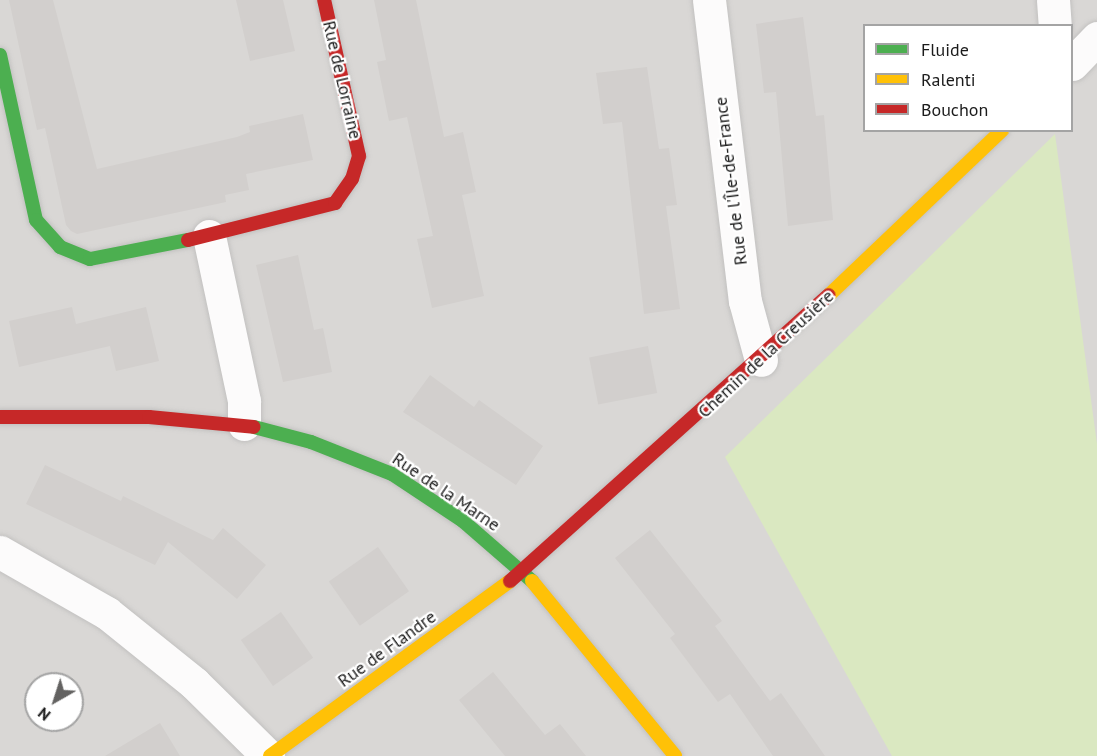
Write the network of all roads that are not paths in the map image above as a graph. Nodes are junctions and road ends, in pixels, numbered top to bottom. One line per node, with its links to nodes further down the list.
1 (324, 0): 9 (street, Rue de Lorraine)
2 (709, 0): 10 (street, Rue de l'Île-de-France)
3 (1053, 0): 4 (street)
4 (1055, 24)
5 (1097, 38): 7 (street)
6 (0, 55): 9 (street, Rue de Lorraine)
7 (1073, 62)
8 (1000, 132): 10 (street, Chemin de la Creusière)
9 (209, 236): 12 (street)
10 (761, 360): 14 (street, Chemin de la Creusière)
11 (0, 417): 12 (street, Rue de la Marne)
12 (244, 424): 14 (street, Rue de la Marne)
13 (0, 552): 15 (street)
14 (524, 571): 15 (street, Rue de Flandre); 16 (street, Rue de la Marne)
15 (269, 756)
16 (675, 756)

